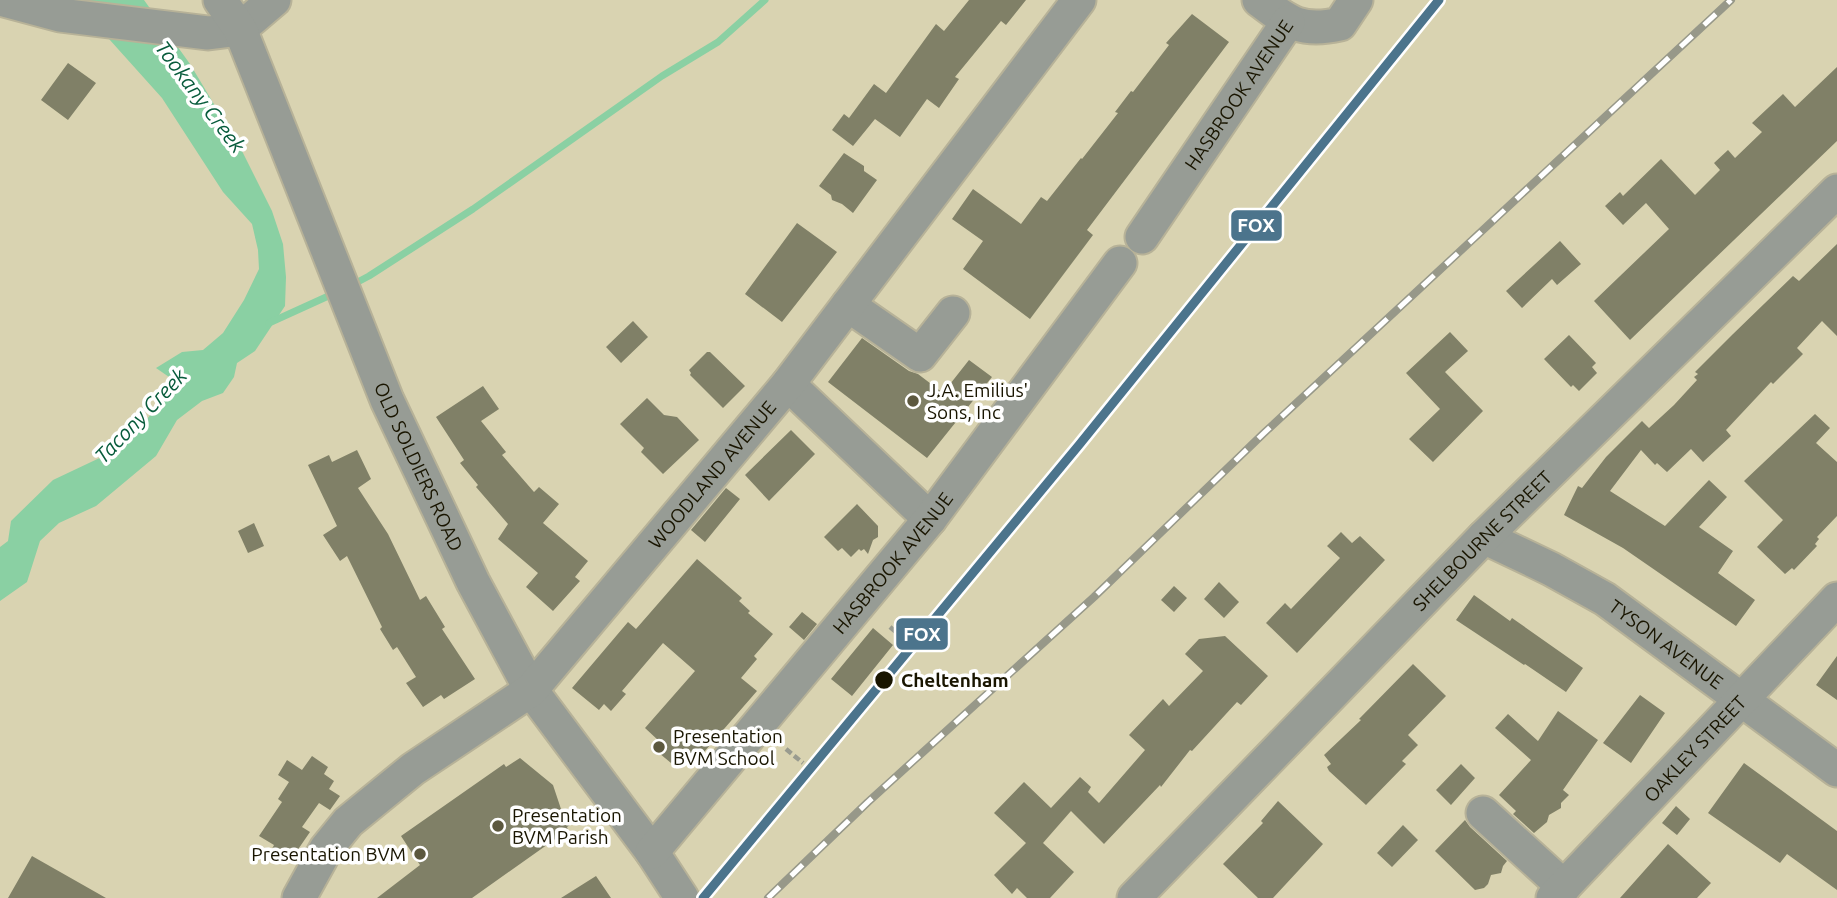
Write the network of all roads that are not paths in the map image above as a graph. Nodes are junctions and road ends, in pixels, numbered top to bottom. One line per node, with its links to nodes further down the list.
1 (4, 0): 8 (street)
2 (220, 0): 8 (street, OLD SOLDIERS ROAD)
3 (274, 0): 8 (street)
4 (1079, 0): 12 (street, WOODLAND AVENUE)
5 (1259, 0): 7 (street)
6 (1356, 0): 7 (street, HASBROOK AVENUE)
7 (1287, 22): 10 (street, HASBROOK AVENUE)
8 (240, 29): 18 (street, OLD SOLDIERS ROAD)
9 (1837, 191): 16 (street, SHELBOURNE STREET)
10 (1142, 237)
11 (1121, 263): 15 (street, HASBROOK AVENUE)
12 (848, 305): 13 (street); 14 (street, WOODLAND AVENUE)
13 (953, 313)
14 (788, 384): 15 (street); 18 (street, WOODLAND AVENUE)
15 (930, 519): 22 (street, HASBROOK AVENUE)
16 (1484, 537): 19 (street, TYSON AVENUE); 26 (street, SHELBOURNE STREET)
17 (1837, 599): 19 (street, OAKLEY STREET)
18 (531, 690): 22 (street, OLD SOLDIERS ROAD); 25 (street, WOODLAND AVENUE)
19 (1743, 701): 20 (street, TYSON AVENUE); 24 (street, OAKLEY STREET)
20 (1837, 769)
21 (1483, 813): 24 (street)
22 (652, 852): 23 (street, OLD SOLDIERS ROAD)
23 (677, 890)
24 (1559, 892)
25 (299, 898)
26 (1134, 898)

